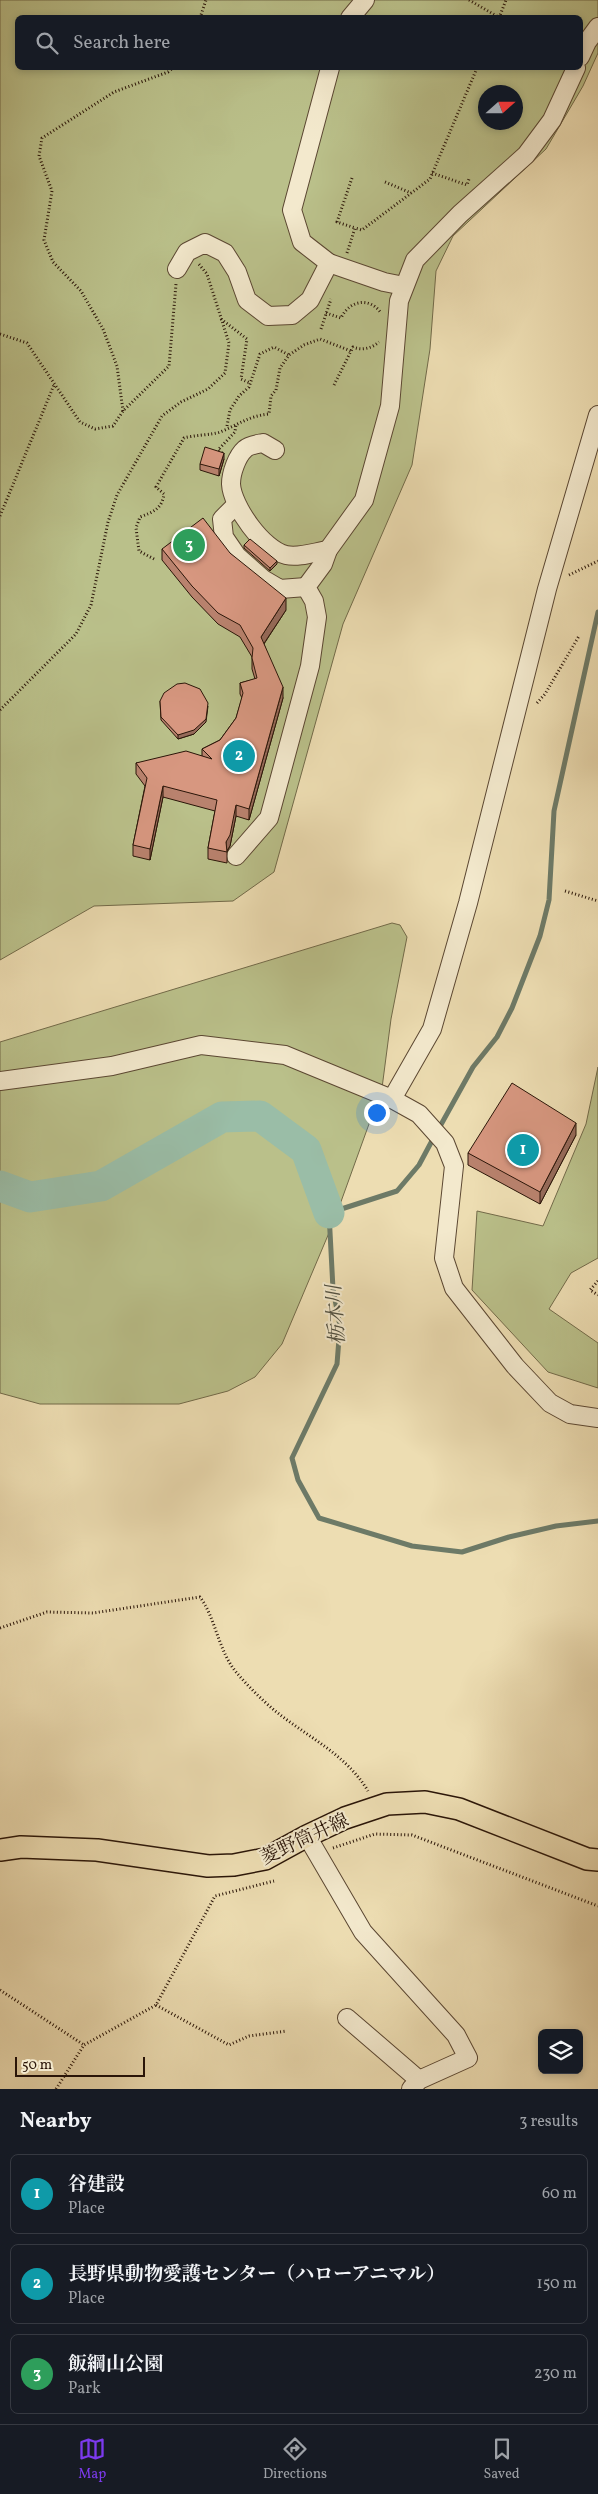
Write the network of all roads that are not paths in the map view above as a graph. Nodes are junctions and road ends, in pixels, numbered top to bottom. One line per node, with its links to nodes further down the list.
1 (365, 0): 2 (street)
2 (352, 15)
3 (598, 27): 4 (street)
4 (583, 51)
5 (329, 70): 7 (street)
6 (575, 70): 9 (street)
7 (329, 262): 8 (street); 9 (street)
8 (177, 269)
9 (404, 286): 13 (street)
10 (598, 415): 17 (street)
11 (275, 450): 12 (street)
12 (236, 505): 13 (street); 14 (street)
13 (328, 550): 14 (street)
14 (306, 587): 15 (street)
15 (236, 856)
16 (0, 1081): 17 (street)
17 (392, 1099): 18 (street)
18 (598, 1418)
19 (312, 1845): 20 (main road, 菱野筒井線); 21 (main road, 菱野筒井線); 23 (street)
20 (0, 1850)
21 (598, 1860)
22 (347, 2018): 23 (street)
23 (415, 2084)

